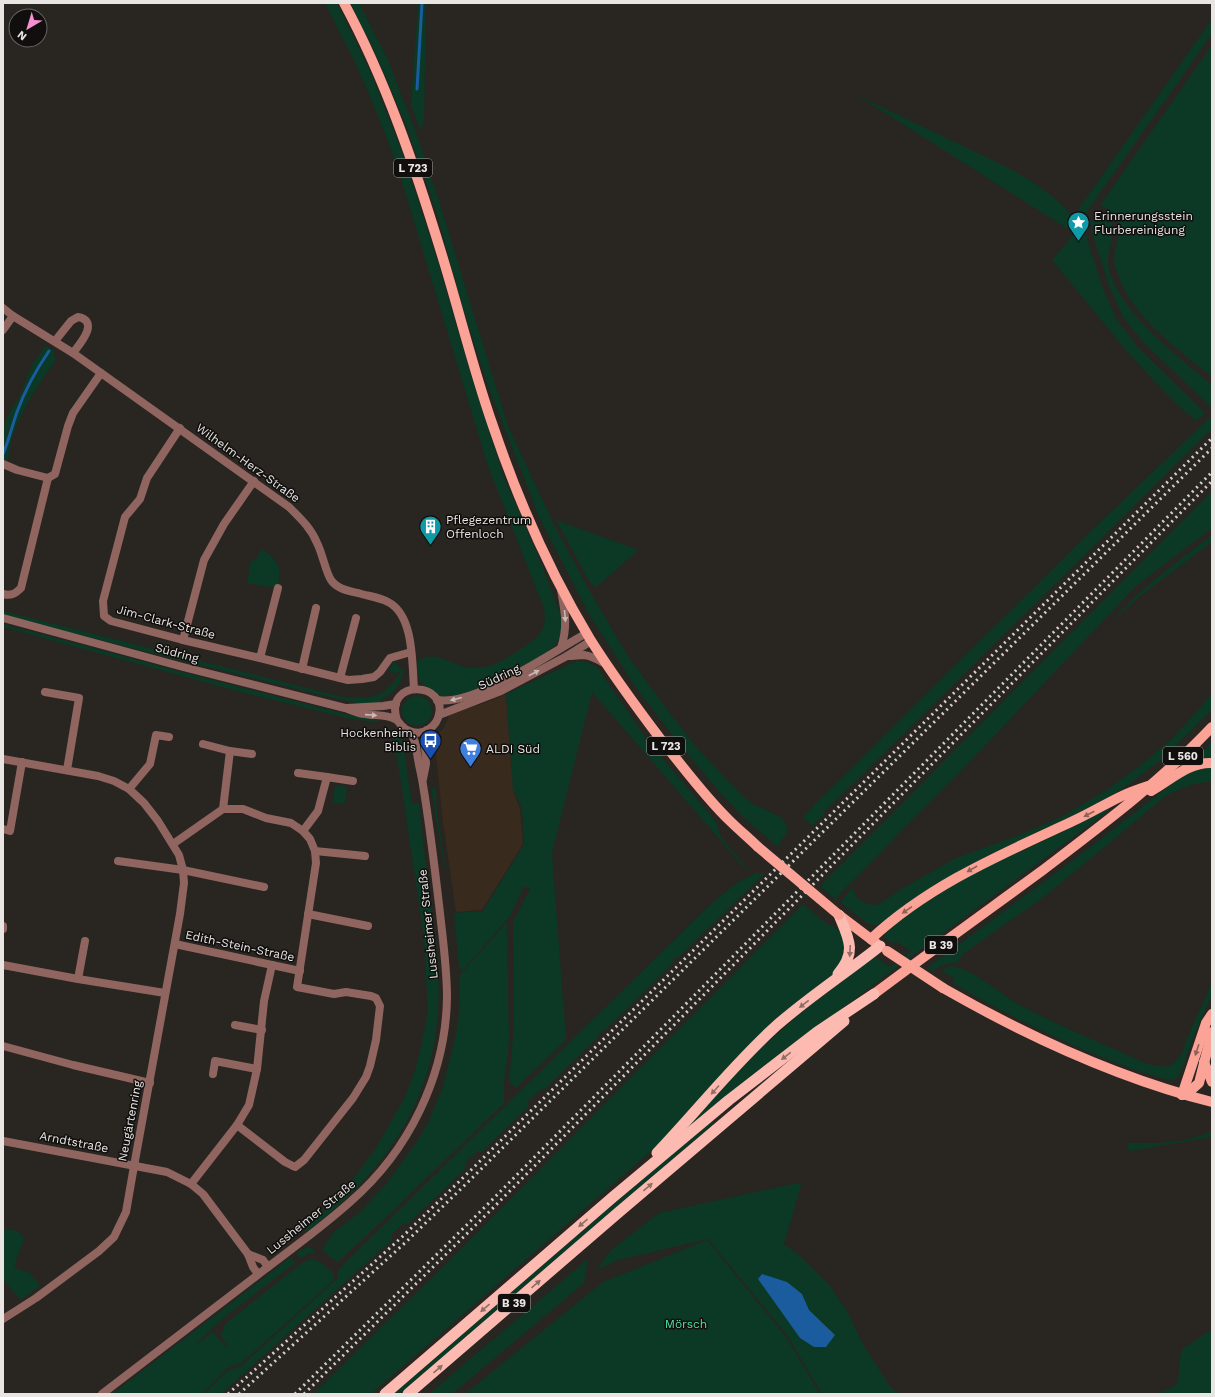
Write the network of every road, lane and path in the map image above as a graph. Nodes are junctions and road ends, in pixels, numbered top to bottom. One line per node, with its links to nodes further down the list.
1 (344, 3): 12 (main road, L 723)
2 (3, 308): 3 (street, Wilhelm-Herz-Straße)
3 (13, 316): 4 (street); 5 (street, Wilhelm-Herz-Straße)
4 (3, 330)
5 (55, 341): 6 (street, Wilhelm-Herz-Straße); 6 (street)
6 (74, 353): 7 (street, Wilhelm-Herz-Straße)
7 (101, 373): 8 (street, Wilhelm-Herz-Straße); 10 (street)
8 (180, 428): 11 (street, Wilhelm-Herz-Straße); 19 (street, Jim-Clark-Straße)
9 (3, 464): 10 (street)
10 (48, 478): 14 (street)
11 (254, 480): 19 (street); 21 (street, Wilhelm-Herz-Straße)
12 (560, 584): 18 (main road, L 723); 20 (street, one-way to 20)
13 (278, 588): 23 (street)
14 (3, 594)
15 (316, 608): 25 (street)
16 (3, 618): 31 (street, Südring)
17 (356, 618): 26 (street)
18 (589, 637): 20 (street, Südring); 22 (street, Südring); 24 (main road, L 723)
19 (183, 640): 23 (street, Jim-Clark-Straße)
20 (561, 648): 29 (street, Südring, one-way to 29)
21 (411, 652): 26 (street, Jim-Clark-Straße); 27 (street, Wilhelm-Herz-Straße)
22 (566, 656): 24 (street, Südring); 32 (street, Südring, one-way to 22)
23 (260, 658): 25 (street, Jim-Clark-Straße)
24 (606, 664): 62 (main road, L 723, bridge)
25 (302, 669): 26 (street, Jim-Clark-Straße)
26 (340, 678)
27 (414, 689): 29 (street); 30 (street)
28 (45, 692): 44 (street)
29 (437, 700): 32 (street)
30 (396, 704): 31 (street, Südring); 33 (street)
31 (345, 708): 33 (street, Südring, one-way to 33)
32 (439, 715): 35 (street)
33 (397, 720): 36 (street, Südring)
34 (1212, 728): 49 (main road, L 560)
35 (427, 730): 36 (street); 48 (street, Lussheimer Straße)
36 (411, 732): 48 (street, Lussheimer Straße)
37 (169, 736): 50 (street)
38 (203, 744): 39 (street)
39 (230, 751): 40 (street); 52 (street)
40 (252, 754)
41 (3, 759): 42 (street, Neugärtenring)
42 (22, 762): 44 (street, Neugärtenring); 53 (street)
43 (1212, 763): 51 (main road, B 39)
44 (67, 770): 50 (street, Neugärtenring)
45 (298, 773): 46 (street)
46 (327, 777): 47 (street); 54 (street)
47 (353, 781)
48 (422, 782): 93 (street, Lussheimer Straße)
49 (1153, 784): 51 (main road, L 560); 64 (main road, one-way to 64)
50 (129, 789): 55 (street, Neugärtenring)
51 (1136, 799): 74 (main road, B 39)
52 (223, 809): 54 (street); 55 (street)
53 (3, 830)
54 (303, 831): 56 (street, Edith-Stein-Straße)
55 (173, 844): 59 (street, Neugärtenring)
56 (315, 851): 57 (street); 61 (street, Edith-Stein-Straße)
57 (365, 856)
58 (118, 861): 59 (street)
59 (183, 870): 60 (street); 66 (street, Neugärtenring)
60 (264, 887)
61 (308, 914): 63 (street); 70 (street, Edith-Stein-Straße)
62 (839, 915): 64 (main road, L 723); 72 (highway, B 39, one-way to 72)
63 (368, 926)
64 (871, 939): 67 (main road, L 723)
65 (85, 941): 71 (street)
66 (175, 944): 69 (street, Edith-Stein-Straße); 73 (street, Neugärtenring)
67 (884, 949): 72 (highway, B 39); 85 (main road, bridge)
68 (3, 965): 71 (street)
69 (272, 965): 70 (street, Edith-Stein-Straße); 77 (street)
70 (300, 971): 87 (street, Edith-Stein-Straße)
71 (78, 979): 73 (street)
72 (831, 982): 91 (highway, B 39, one-way to 91)
73 (165, 993): 84 (street, Neugärtenring)
74 (874, 994): 91 (highway, B 39, one-way to 91); 98 (highway, B 39, one-way to 74)
75 (1212, 1014): 85 (main road, one-way to 85)
76 (235, 1025): 77 (street)
77 (262, 1030): 81 (street)
78 (1212, 1032): 80 (main road)
79 (3, 1046): 84 (street)
80 (1204, 1062): 83 (main road); 85 (main road)
81 (257, 1069): 82 (street); 87 (street)
82 (213, 1074)
83 (1212, 1082)
84 (150, 1083): 89 (street, Neugärtenring)
85 (1182, 1094): 86 (main road)
86 (1212, 1102)
87 (237, 1125): 90 (street)
88 (3, 1141): 89 (street, Arndtstraße)
89 (134, 1166): 90 (street, Arndtstraße); 95 (street, Neugärtenring)
90 (191, 1184): 92 (street, Arndtstraße)
91 (613, 1197): 97 (highway, B 39, one-way to 97)
92 (248, 1254): 93 (street, Arndtstraße); 94 (street, Arndtstraße)
93 (268, 1267): 94 (street, Lussheimer Straße)
94 (258, 1274): 96 (street, Lussheimer Straße)
95 (3, 1319)
96 (102, 1394)
97 (385, 1394)
98 (408, 1394)

